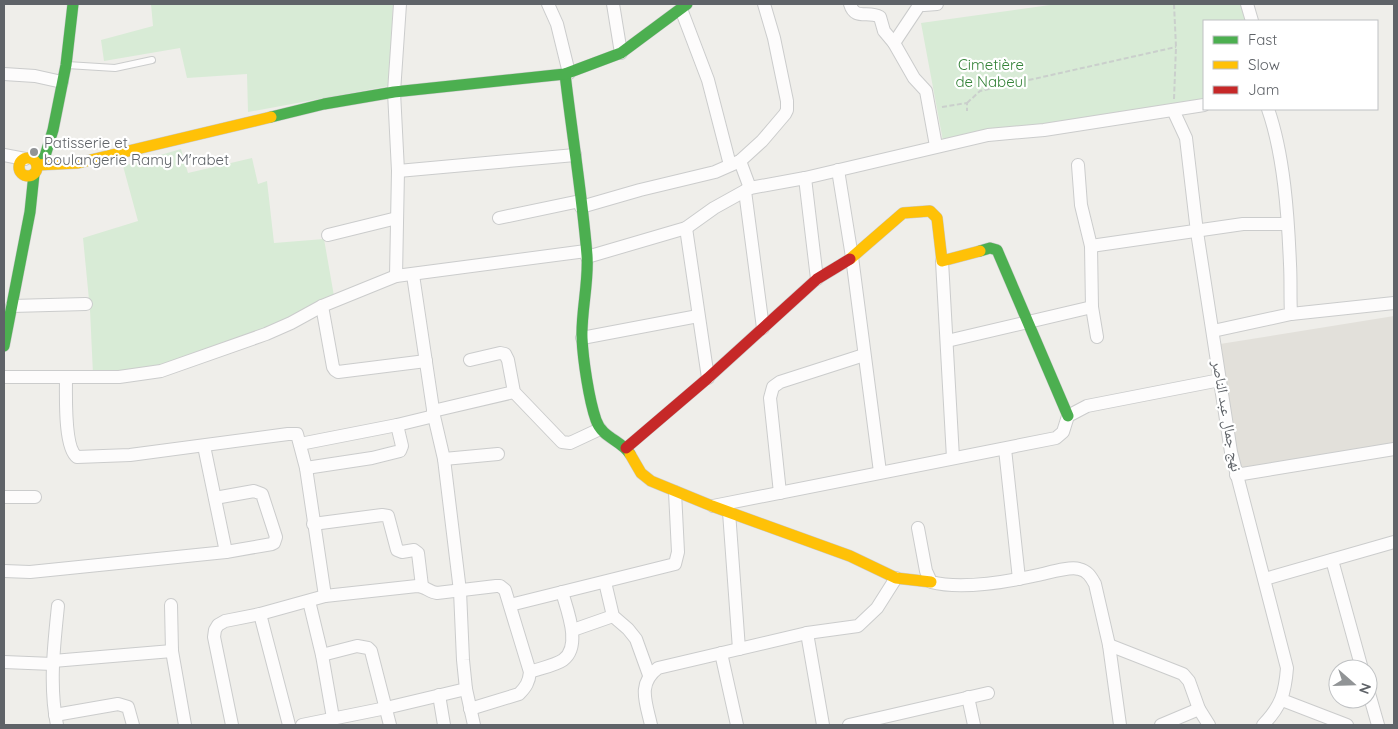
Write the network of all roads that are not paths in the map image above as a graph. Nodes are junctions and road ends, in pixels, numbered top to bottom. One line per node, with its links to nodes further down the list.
1 (73, 4): 15 (street)
2 (400, 4): 19 (street)
3 (613, 4): 13 (street)
4 (764, 4): 27 (street)
5 (850, 4): 12 (street)
6 (920, 4): 7 (street); 12 (street)
7 (937, 4)
8 (1247, 4): 11 (street)
9 (552, 5): 17 (street)
10 (684, 6): 13 (street); 27 (street)
11 (1252, 20)
12 (894, 43): 23 (street)
13 (621, 53): 17 (street)
14 (152, 60): 15 (lane)
15 (66, 65): 18 (street)
16 (4, 74): 18 (street)
17 (567, 74): 19 (street); 25 (street)
18 (62, 82): 30 (street)
19 (394, 92): 28 (street); 32 (street)
20 (1203, 105): 21 (street)
21 (1173, 110): 23 (street); 40 (street, نهج جمال عبد الناصر)
22 (1268, 110): 38 (street)
23 (936, 146): 31 (street)
24 (4, 155): 30 (street)
25 (575, 155): 32 (street); 35 (street)
26 (4, 160): 30 (street)
27 (735, 163): 34 (street); 35 (street)
28 (57, 165): 30 (street)
29 (1078, 165): 42 (street)
30 (30, 167): 51 (street)
31 (838, 170): 33 (street); 44 (street)
32 (398, 171): 36 (street)
33 (805, 178): 34 (street); 48 (street)
34 (748, 190): 39 (street); 57 (street)
35 (581, 204): 37 (street); 43 (street)
36 (398, 218): 41 (street); 47 (street)
37 (499, 218)
38 (1287, 224): 40 (street); 54 (street)
39 (686, 228): 43 (street); 55 (street)
40 (1197, 232): 42 (street); 58 (street, نهج جمال عبد الناصر)
41 (328, 235)
42 (1092, 246): 53 (street)
43 (586, 254): 46 (street); 60 (street)
44 (852, 257): 45 (street); 48 (street); 63 (street)
45 (942, 261): 56 (street); 61 (street)
46 (413, 275): 47 (street); 65 (street)
47 (396, 276): 52 (street)
48 (817, 279): 57 (street)
49 (1394, 302): 54 (street)
50 (86, 304): 51 (street)
51 (12, 306): 62 (street)
52 (322, 306): 65 (street); 67 (street)
53 (1092, 307): 56 (street); 59 (street)
54 (1291, 314): 58 (street)
55 (698, 316): 60 (street); 68 (street)
56 (1027, 323): 61 (street); 72 (street)
57 (763, 328): 68 (street)
58 (1214, 331): 69 (street, نهج جمال عبد الناصر)
59 (1097, 337)
60 (582, 338): 74 (street)
61 (947, 341): 81 (street)
62 (4, 346)
63 (864, 355): 84 (street); 87 (street)
64 (470, 360): 70 (street)
65 (426, 361): 71 (street)
66 (4, 377): 67 (street)
67 (66, 378): 76 (street)
68 (708, 378): 77 (street)
69 (1220, 380): 72 (street); 85 (street, نهج جمال عبد الناصر)
70 (514, 392): 71 (street); 74 (street)
71 (434, 413): 73 (street); 82 (street)
72 (1068, 416): 78 (street)
73 (397, 425): 75 (street); 83 (street)
74 (600, 429): 77 (street)
75 (300, 444): 76 (street); 83 (street)
76 (204, 446): 90 (street)
77 (626, 448): 86 (street)
78 (1005, 449): 81 (street); 100 (street)
79 (1394, 449): 85 (street)
80 (498, 454): 82 (street)
81 (953, 458): 84 (street)
82 (444, 459): 105 (street)
83 (306, 468): 93 (street)
84 (880, 472): 87 (street)
85 (1236, 475): 101 (street, نهج جمال عبد الناصر)
86 (675, 492): 91 (street); 102 (street)
87 (780, 493): 91 (street)
88 (4, 497): 89 (street)
89 (35, 497)
90 (215, 498): 96 (street); 96 (street)
91 (712, 506): 92 (street)
92 (729, 512): 99 (street); 117 (street)
93 (313, 524): 104 (street); 107 (street)
94 (918, 528): 103 (street)
95 (1394, 542): 97 (street)
96 (226, 552): 98 (street)
97 (1332, 560): 101 (street); 121 (street)
98 (4, 571)
99 (896, 578): 103 (street); 115 (street)
100 (1019, 579): 103 (street); 116 (street)
101 (1265, 579): 130 (street, نهج جمال عبد الناصر)
102 (605, 582): 106 (street); 113 (street)
103 (930, 582)
104 (422, 586): 105 (street); 107 (street)
105 (460, 591): 110 (street); 126 (street)
106 (562, 592): 110 (street); 114 (street)
107 (325, 596): 108 (street)
108 (309, 600): 112 (street); 120 (street)
109 (171, 605): 118 (street)
110 (510, 605): 124 (street)
111 (58, 606): 123 (street)
112 (260, 614): 140 (street); 141 (street)
113 (613, 616): 114 (street); 125 (street)
114 (573, 630): 124 (street)
115 (807, 633): 117 (street); 148 (street)
116 (1109, 645): 133 (street); 151 (street)
117 (739, 649): 119 (street)
118 (172, 651): 123 (street); 139 (street)
119 (721, 653): 125 (street); 147 (street)
120 (322, 655): 131 (street); 136 (street)
121 (1359, 659)
122 (4, 662): 123 (street)
123 (53, 662): 135 (street)
124 (530, 672): 132 (street)
125 (649, 675): 146 (street)
126 (466, 689): 128 (street); 132 (street)
127 (988, 693): 129 (street)
128 (439, 695): 131 (street); 144 (street)
129 (968, 697): 149 (street); 150 (street)
130 (1282, 700): 137 (street, نهج جمال عبد الناصر); 154 (street)
131 (386, 708): 136 (street); 143 (street)
132 (470, 709): 145 (street)
133 (1199, 709): 152 (street); 153 (street)
134 (1373, 709): 155 (street)
135 (56, 720): 138 (street)
136 (341, 720): 142 (street)
137 (1267, 721)
138 (134, 725)
139 (185, 725)
140 (232, 725)
141 (289, 725)
142 (302, 725)
143 (390, 725)
144 (444, 725)
145 (474, 725)
146 (651, 725)
147 (737, 725)
148 (823, 725)
149 (849, 725)
150 (974, 725)
151 (1120, 725)
152 (1161, 725)
153 (1209, 725)
154 (1347, 725)
155 (1378, 725)

